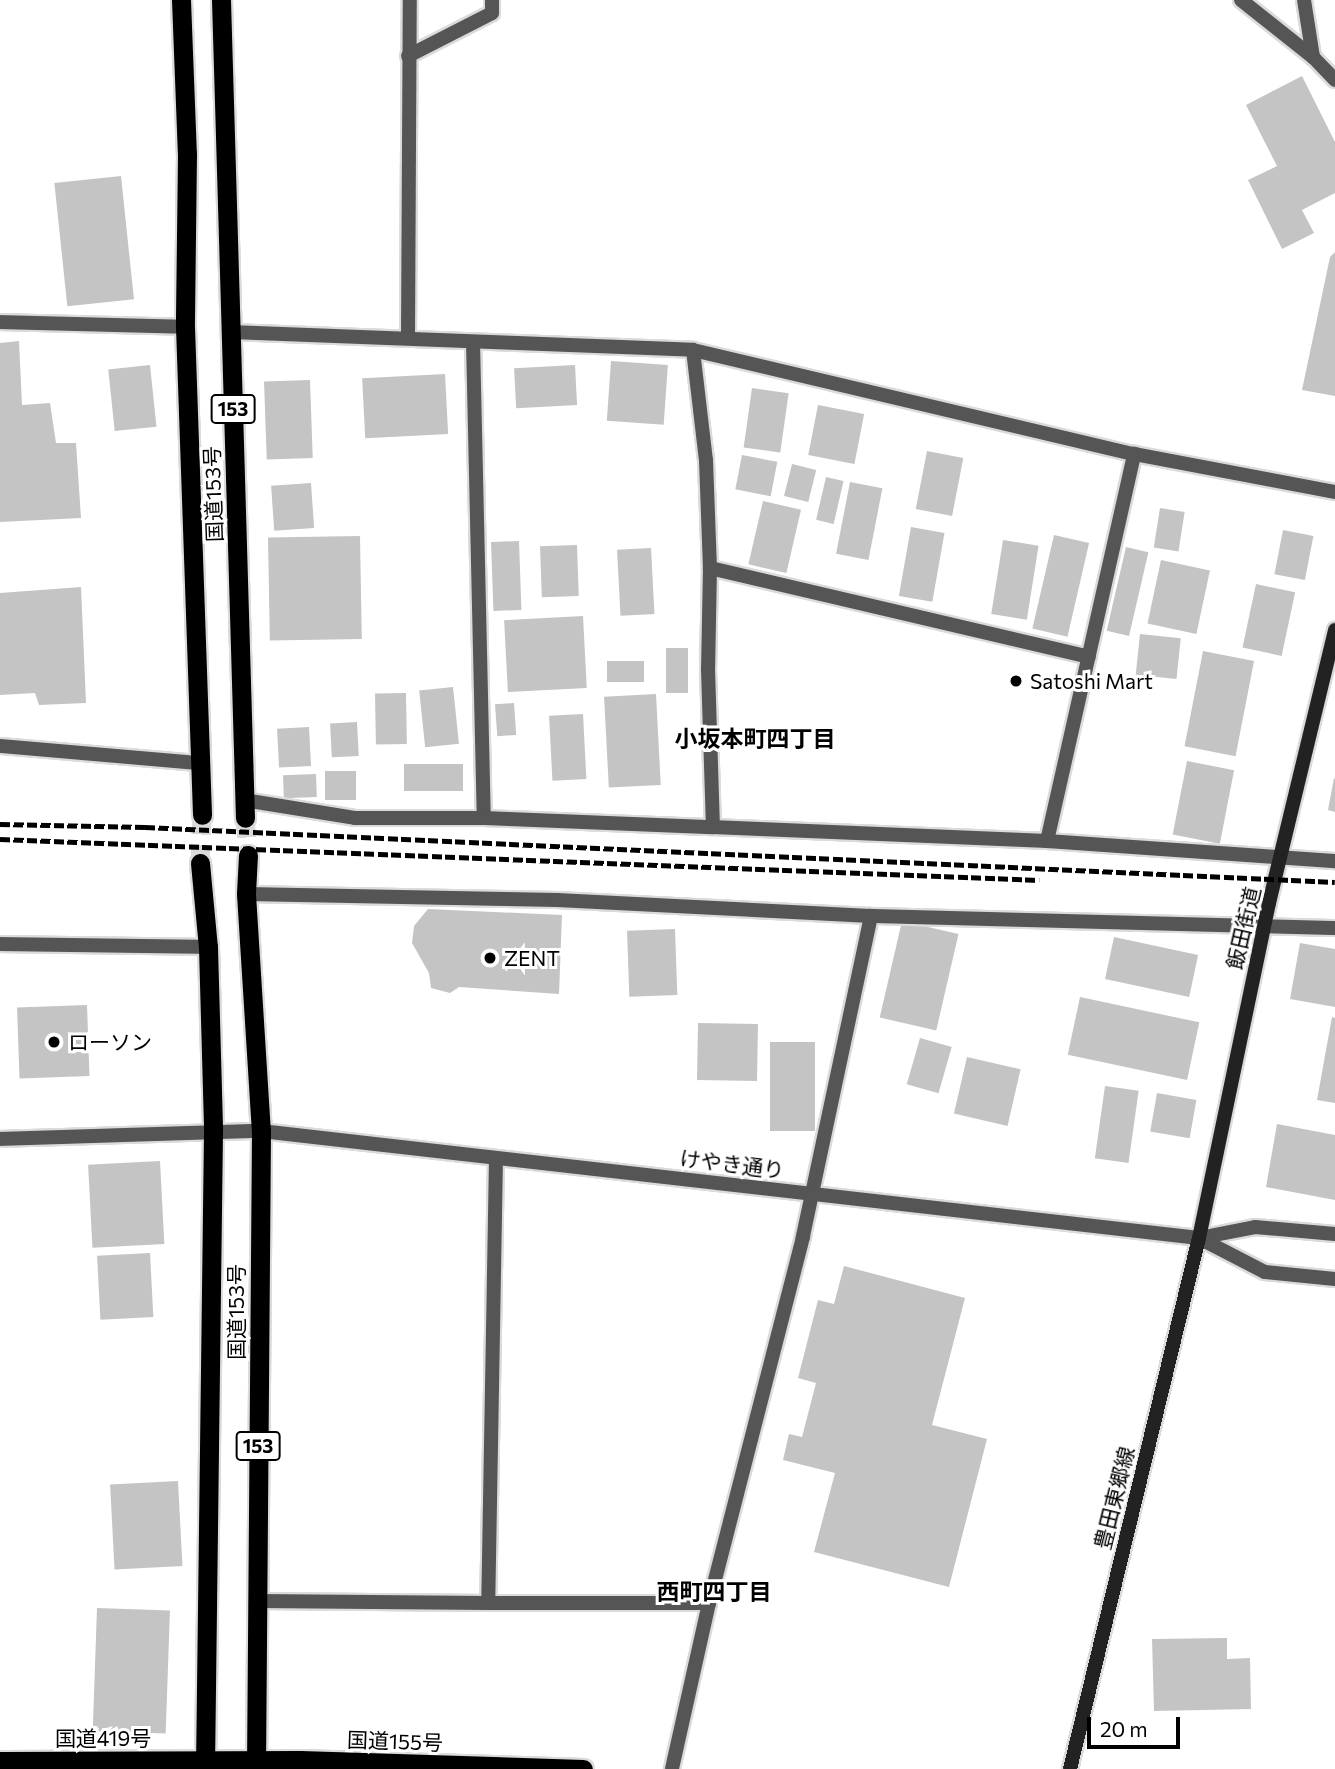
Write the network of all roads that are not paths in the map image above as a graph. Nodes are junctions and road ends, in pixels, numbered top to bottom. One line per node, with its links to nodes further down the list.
1 (181, 0): 11 (highway, 国道153号 / 153)
2 (220, 0): 12 (highway, 国道153号 / 153)
3 (410, 0): 7 (street)
4 (492, 0): 7 (street)
5 (1241, 0): 8 (street)
6 (1304, 0): 8 (street)
7 (408, 56): 13 (street)
8 (1313, 57): 9 (street)
9 (1335, 80)
10 (0, 322): 11 (street)
11 (185, 327): 22 (highway, 国道153号 / 153)
12 (231, 332): 13 (street); 23 (highway, 国道153号 / 153)
13 (408, 338): 14 (street)
14 (473, 342): 15 (street); 25 (street)
15 (693, 350): 16 (street); 18 (street)
16 (1134, 454): 17 (street); 20 (street)
17 (1335, 492)
18 (710, 568): 20 (street); 26 (street)
19 (1335, 630): 29 (main road, 飯田街道)
20 (1089, 657): 27 (street)
21 (0, 746): 22 (street)
22 (200, 763): 24 (highway, 国道153号 / 153)
23 (244, 809): 25 (street)
24 (202, 815)
25 (484, 818): 26 (street)
26 (713, 827): 27 (street)
27 (1047, 841): 29 (street)
28 (248, 855): 32 (highway, 国道153号 / 153)
29 (1281, 858): 30 (street); 34 (main road, 飯田街道)
30 (1335, 861)
31 (201, 863): 37 (highway, 国道153号 / 153)
32 (246, 894): 33 (street); 38 (highway, 国道153号 / 153)
33 (871, 916): 34 (street); 42 (street)
34 (1265, 927): 35 (street); 44 (main road, 飯田街道)
35 (1335, 928)
36 (0, 944): 37 (street)
37 (208, 947): 39 (highway, 国道153号 / 153)
38 (261, 1130): 39 (street, けやき通り); 41 (street, けやき通り); 46 (highway, 国道153号 / 153)
39 (213, 1131): 40 (street, けやき通り); 50 (highway, 国道153号 / 153)
40 (0, 1139)
41 (496, 1158): 42 (street, けやき通り); 48 (street)
42 (810, 1194): 44 (street, けやき通り); 47 (street)
43 (1335, 1234): 44 (street, けやき通り)
44 (1199, 1238): 45 (street, けやき通り); 54 (main road, 豊田東郷線)
45 (1335, 1279)
46 (257, 1601): 48 (street); 51 (highway, 国道153号 / 153)
47 (709, 1602): 48 (street); 53 (street)
48 (488, 1603)
49 (0, 1761): 50 (highway, 国道419号)
50 (205, 1765): 51 (highway, 国道155号)
51 (256, 1766): 52 (highway, 国道155号)
52 (583, 1769)
53 (672, 1769)
54 (1070, 1769)

